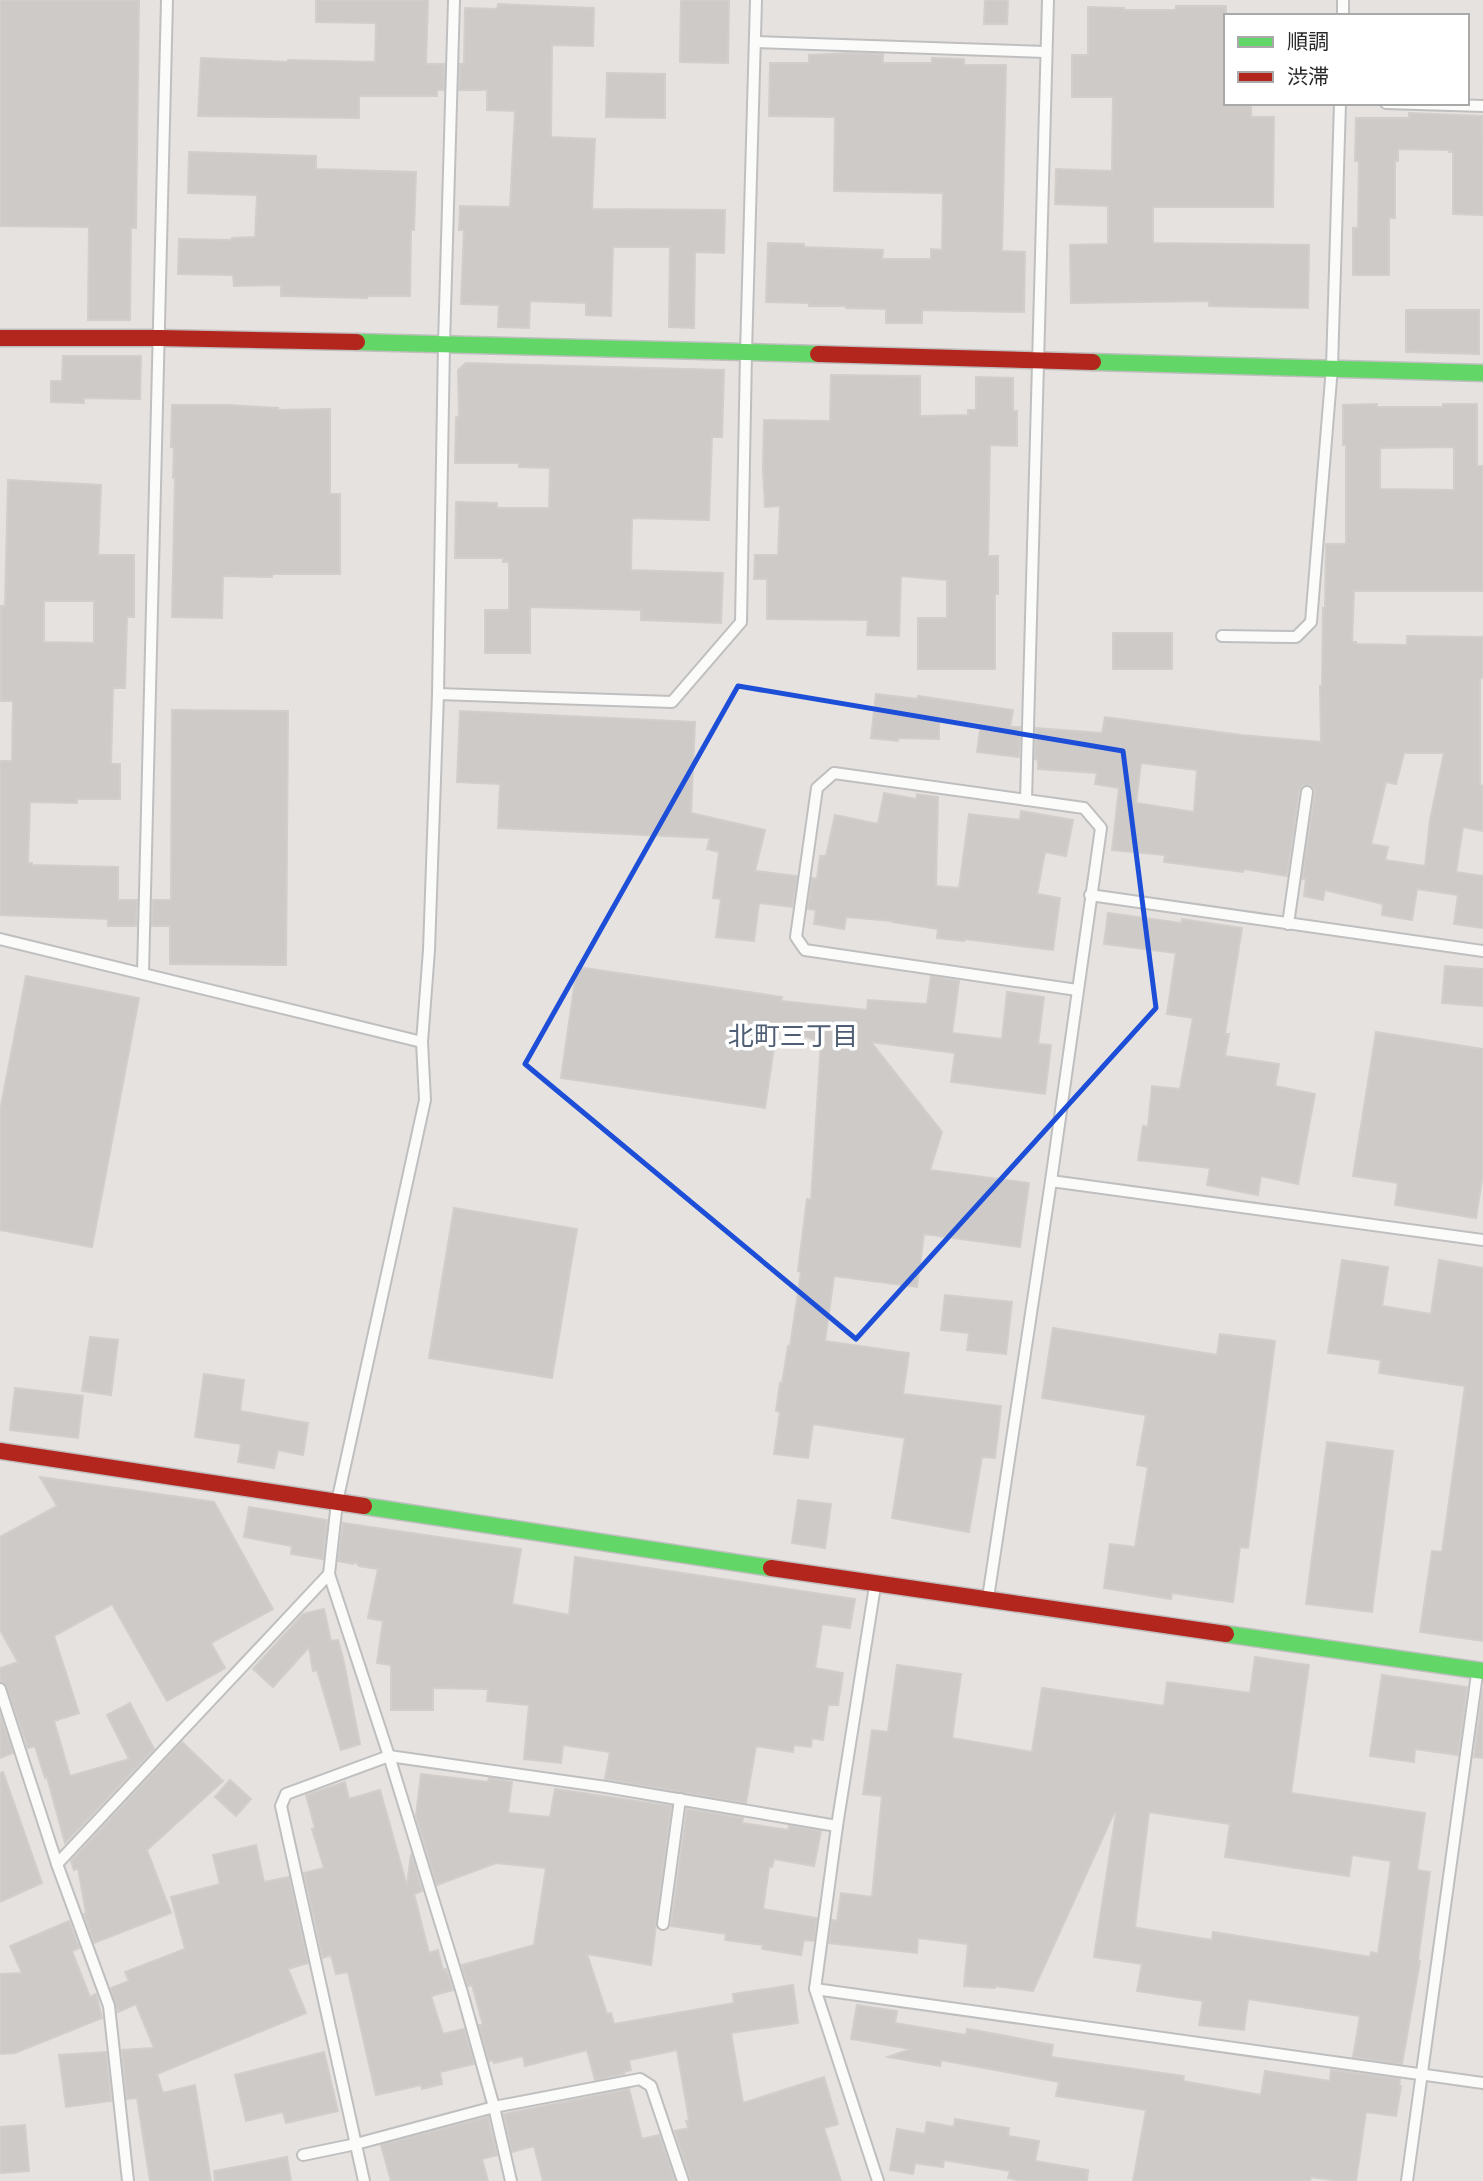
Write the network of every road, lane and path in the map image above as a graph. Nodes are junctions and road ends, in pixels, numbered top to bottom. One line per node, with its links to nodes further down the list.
1 (167, 0): 11 (lane)
2 (454, 0): 12 (lane)
3 (756, 0): 5 (lane)
4 (1048, 0): 6 (lane)
5 (755, 42): 6 (lane); 13 (lane)
6 (1046, 52): 14 (lane)
7 (1340, 105): 15 (lane)
8 (1451, 105): 9 (lane)
9 (1483, 106)
10 (0, 338): 11 (street)
11 (160, 338): 12 (street); 25 (lane)
12 (444, 344): 13 (street); 18 (lane)
13 (746, 353): 14 (street); 18 (lane)
14 (1038, 361): 15 (street); 20 (lane)
15 (1332, 367): 16 (street); 17 (lane)
16 (1483, 373)
17 (1222, 636)
18 (438, 694): 27 (lane)
19 (1307, 792): 22 (lane)
20 (1026, 800): 21 (lane); 26 (lane)
21 (1090, 895): 22 (lane); 26 (lane)
22 (1288, 924): 24 (lane)
23 (0, 939): 25 (lane)
24 (1483, 951)
25 (143, 972): 27 (lane)
26 (1077, 990): 28 (lane)
27 (422, 1042): 31 (lane)
28 (1051, 1181): 29 (lane); 34 (lane)
29 (1483, 1240)
30 (0, 1451): 31 (street)
31 (337, 1502): 32 (lane); 33 (street)
32 (329, 1574): 37 (lane); 40 (lane)
33 (876, 1584): 34 (street); 39 (lane)
34 (988, 1599): 35 (street)
35 (1480, 1671): 43 (lane)
36 (0, 1689): 40 (lane)
37 (389, 1756): 38 (lane); 45 (lane); 46 (lane)
38 (680, 1800): 39 (lane); 41 (lane)
39 (837, 1826): 42 (lane)
40 (57, 1864): 48 (lane)
41 (663, 1924)
42 (815, 1989): 43 (lane); 52 (lane)
43 (1421, 2074): 44 (lane); 53 (lane)
44 (1483, 2083)
45 (494, 2107): 46 (lane); 50 (lane); 51 (lane)
46 (356, 2144): 47 (lane); 49 (lane)
47 (303, 2155)
48 (128, 2181)
49 (364, 2181)
50 (511, 2181)
51 (683, 2181)
52 (878, 2181)
53 (1407, 2181)

